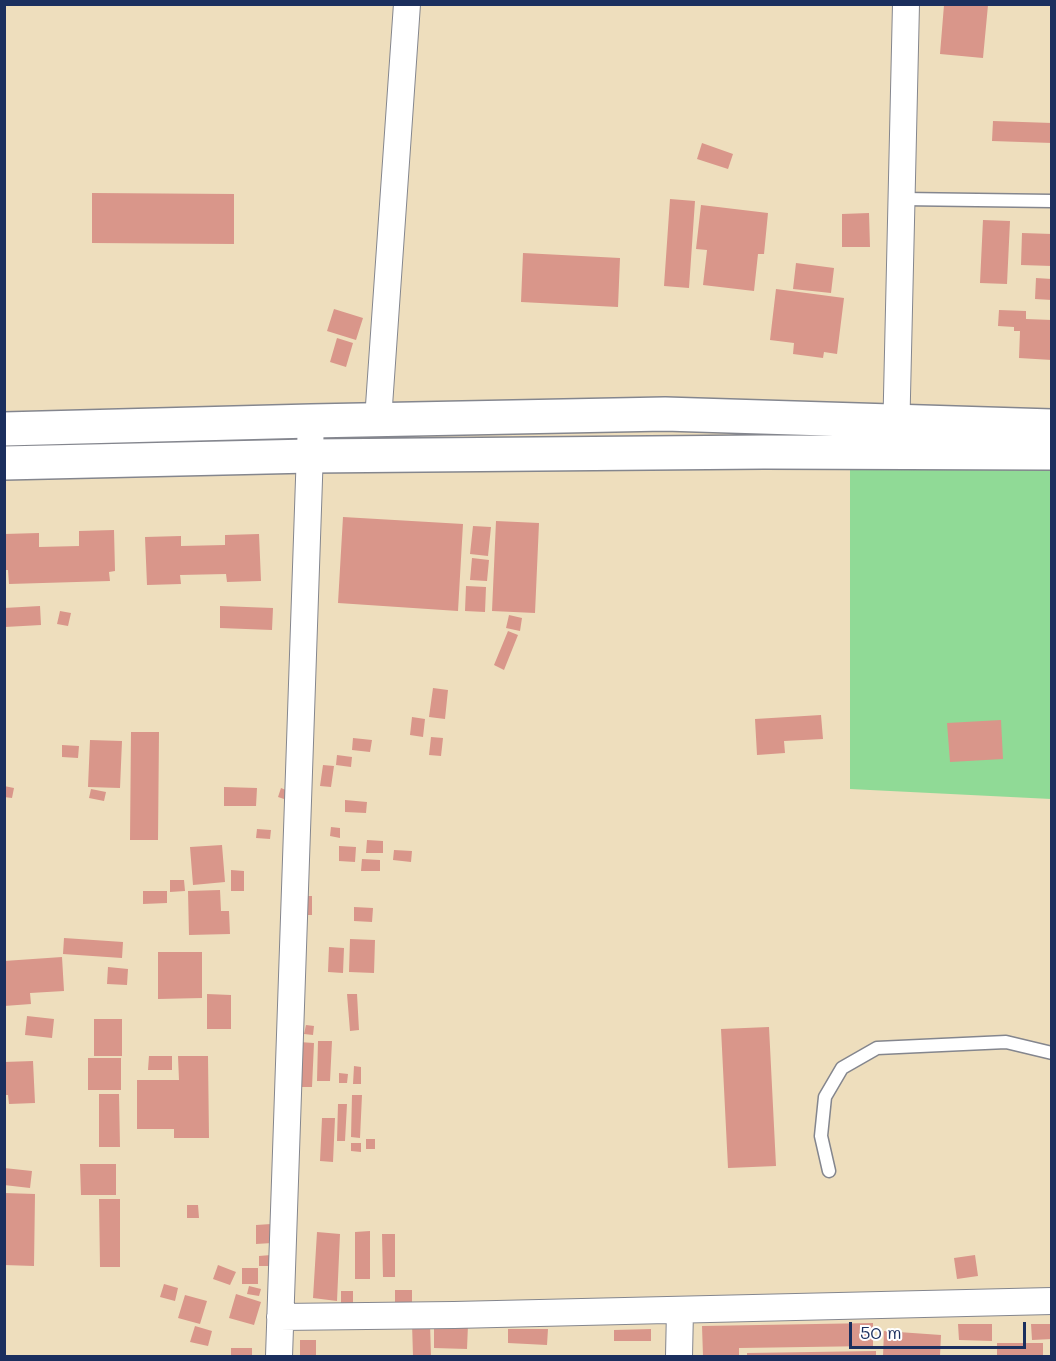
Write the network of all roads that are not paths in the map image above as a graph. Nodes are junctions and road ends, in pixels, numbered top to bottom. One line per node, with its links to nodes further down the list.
1 (407, 4): 6 (street)
2 (906, 4): 3 (street)
3 (902, 199): 4 (lane); 7 (street)
4 (1052, 201)
5 (311, 420): 6 (main road); 9 (main road); 12 (street)
6 (378, 420): 7 (main road)
7 (896, 420): 8 (main road); 10 (street)
8 (1052, 426)
9 (4, 429)
10 (895, 452): 11 (main road); 12 (main road)
11 (1052, 453)
12 (310, 456): 13 (main road); 18 (street)
13 (4, 464)
14 (1052, 1053): 15 (lane)
15 (829, 1171)
16 (1052, 1301): 17 (street)
17 (680, 1310): 18 (street); 20 (street)
18 (280, 1317): 19 (street)
19 (279, 1356)
20 (679, 1356)

